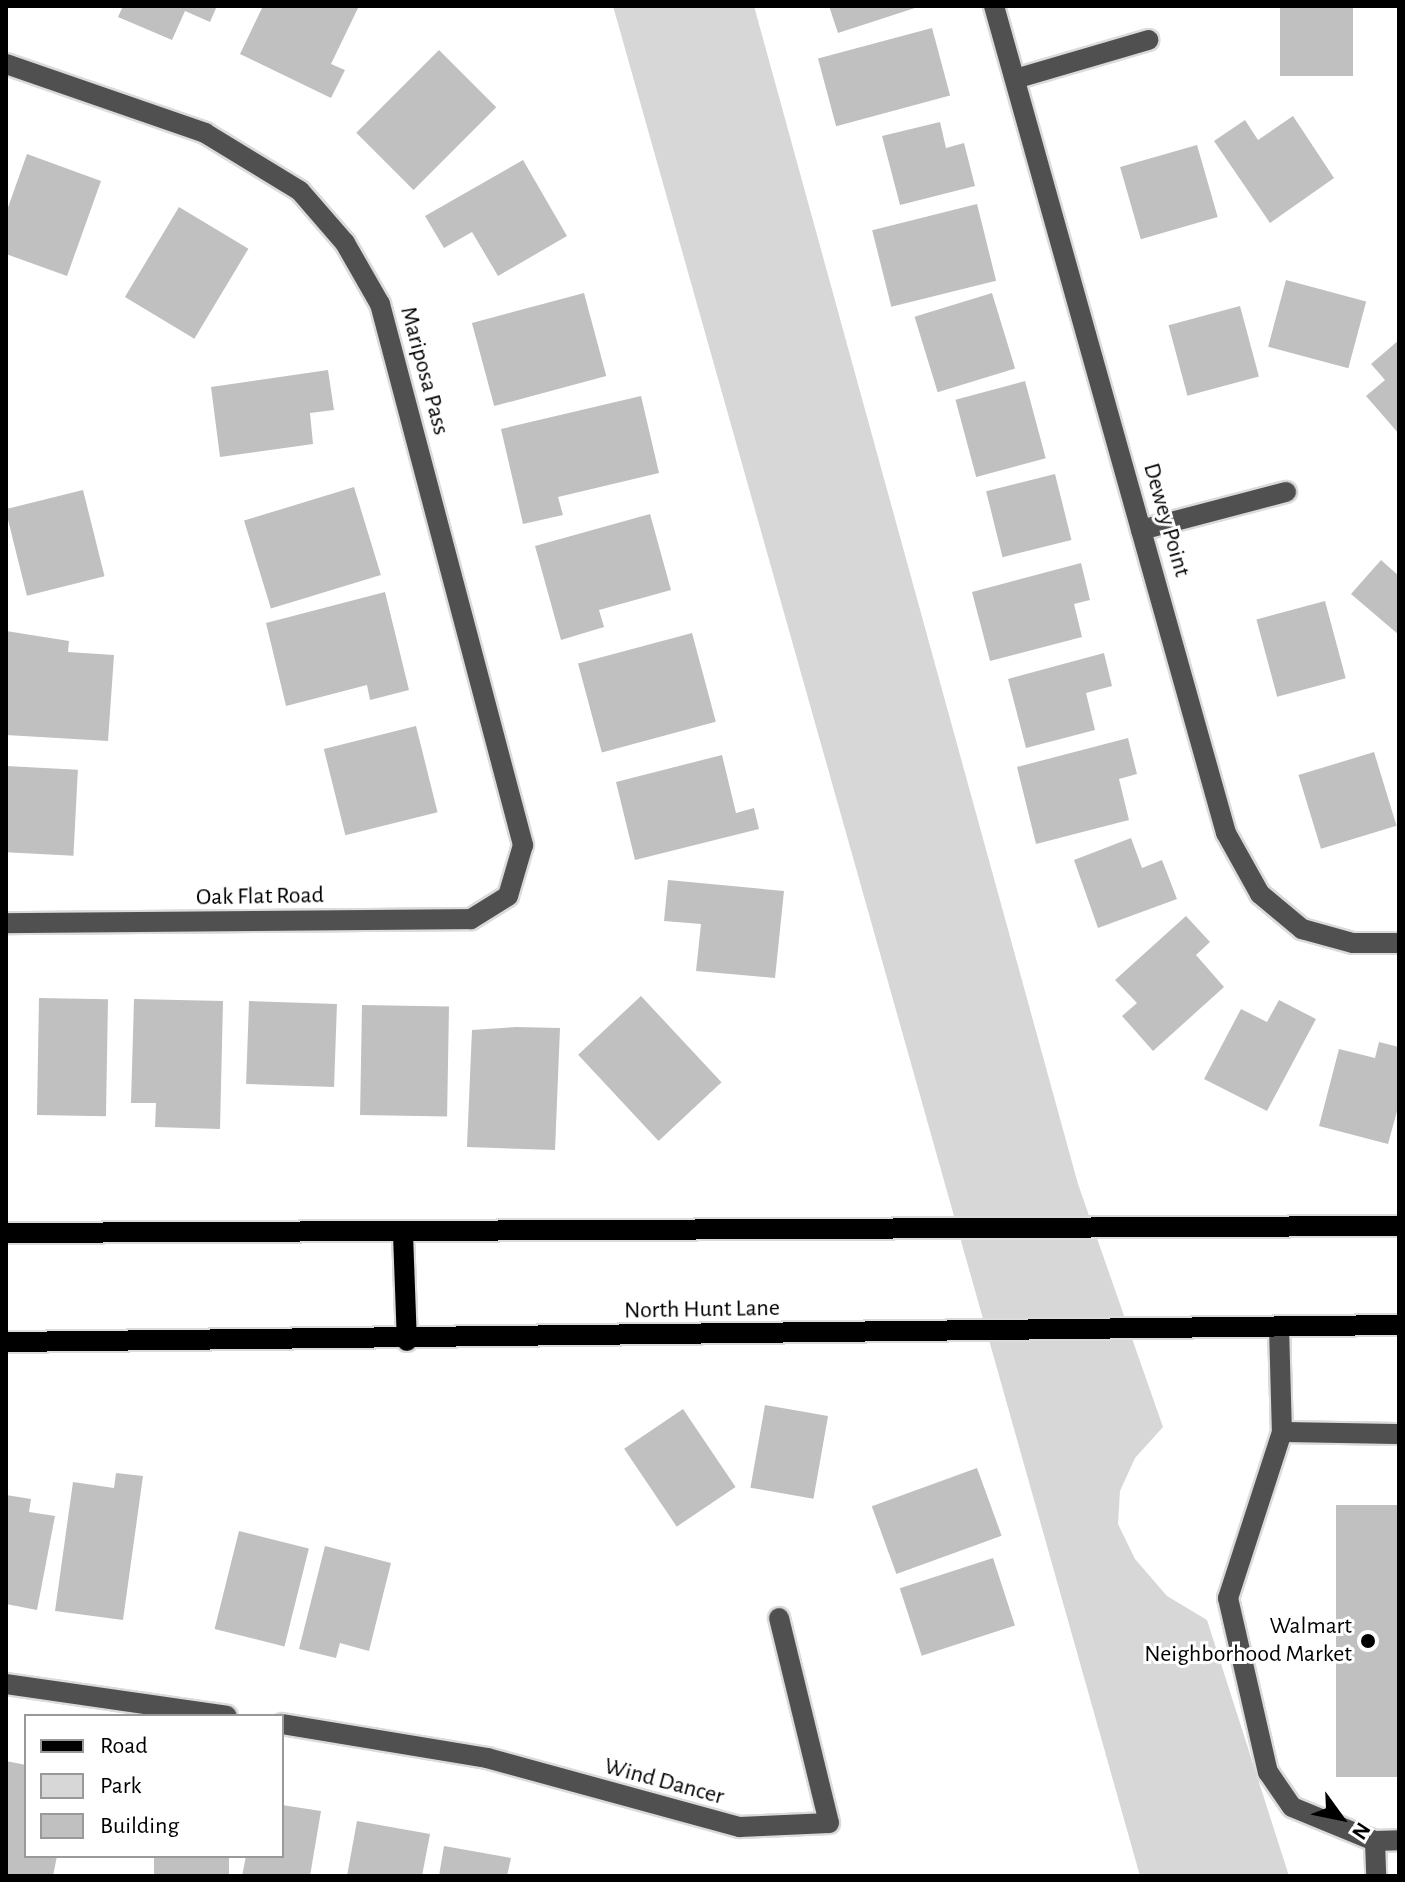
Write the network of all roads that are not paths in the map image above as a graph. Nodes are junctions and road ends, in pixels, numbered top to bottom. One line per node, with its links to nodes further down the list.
1 (994, 6): 4 (street, Dewey Point)
2 (1148, 40): 4 (street)
3 (6, 64): 7 (street, Mariposa Pass)
4 (1015, 79): 6 (street, Dewey Point)
5 (1286, 492): 6 (street)
6 (1141, 530): 9 (street, Dewey Point)
7 (508, 896): 8 (street, Oak Flat Road)
8 (6, 923)
9 (1399, 943)
10 (1399, 1226): 12 (main road)
11 (6, 1233): 12 (main road)
12 (403, 1234): 15 (main road)
13 (1399, 1325): 14 (main road, North Hunt Lane)
14 (1279, 1327): 15 (main road, North Hunt Lane); 17 (street)
15 (407, 1341): 16 (main road, North Hunt Lane)
16 (6, 1342)
17 (1282, 1432): 18 (street); 24 (street)
18 (1399, 1434)
19 (779, 1618): 22 (street, Wind Dancer)
20 (6, 1684): 21 (street)
21 (213, 1714)
22 (284, 1724)
23 (1399, 1840): 24 (street)
24 (1375, 1841): 25 (street)
25 (1376, 1876)

